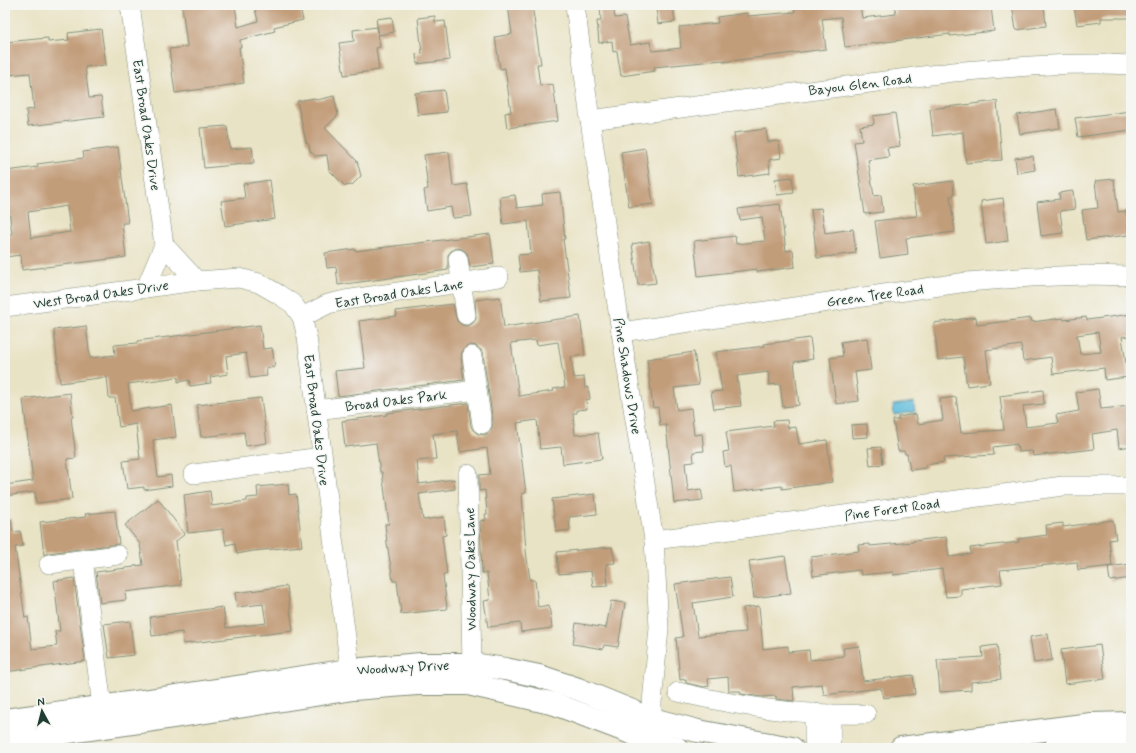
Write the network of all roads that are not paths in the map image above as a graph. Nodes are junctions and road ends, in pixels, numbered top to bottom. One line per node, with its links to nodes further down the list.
1 (130, 5): 5 (street, East Broad Oaks Drive)
2 (575, 5): 4 (street, Pine Shadows Drive)
3 (1131, 65): 4 (street, Bayou Glen Road)
4 (590, 120): 15 (street, Pine Shadows Drive)
5 (164, 245): 9 (street); 11 (street)
6 (458, 259): 10 (street)
7 (1131, 276): 15 (street, Green Tree Road)
8 (499, 277): 10 (street, East Broad Oaks Lane)
9 (197, 281): 11 (street, West Broad Oaks Drive); 14 (street, East Broad Oaks Drive)
10 (462, 283): 13 (street); 14 (street, East Broad Oaks Lane)
11 (146, 288): 12 (street, West Broad Oaks Drive)
12 (5, 307)
13 (466, 315)
14 (302, 317): 18 (street, East Broad Oaks Drive)
15 (621, 332): 24 (street, Pine Shadows Drive)
16 (472, 356): 17 (street)
17 (477, 390): 18 (street, Broad Oaks Park); 19 (street)
18 (316, 410): 20 (street, East Broad Oaks Drive)
19 (482, 424)
20 (322, 457): 21 (street); 29 (street, East Broad Oaks Drive)
21 (194, 474)
22 (468, 474): 28 (street, Woodway Oaks Lane)
23 (1131, 486): 24 (street, Pine Forest Road)
24 (654, 540): 36 (street, Pine Shadows Drive)
25 (118, 555): 26 (street)
26 (83, 560): 27 (street); 31 (street)
27 (49, 564)
28 (472, 664): 29 (main road, Woodway Drive); 36 (main road, Woodway Drive)
29 (352, 679): 32 (main road, Woodway Drive); 33 (main road, Woodway Drive)
30 (678, 692): 34 (street)
31 (102, 706): 32 (main road, Woodway Drive); 37 (main road, Woodway Drive)
32 (152, 710): 39 (main road, Woodway Drive)
33 (580, 714): 36 (main road); 41 (main road, Woodway Drive)
34 (822, 714): 35 (street); 44 (street)
35 (866, 714)
36 (652, 719): 41 (street, Pine Shadows Drive); 43 (main road, Woodway Drive)
37 (5, 720)
38 (1126, 733): 40 (main road); 46 (main road)
39 (5, 741)
40 (988, 743): 45 (main road)
41 (652, 745): 42 (main road, Woodway Drive)
42 (677, 748)
43 (792, 748)
44 (823, 748)
45 (901, 748)
46 (1055, 748)

